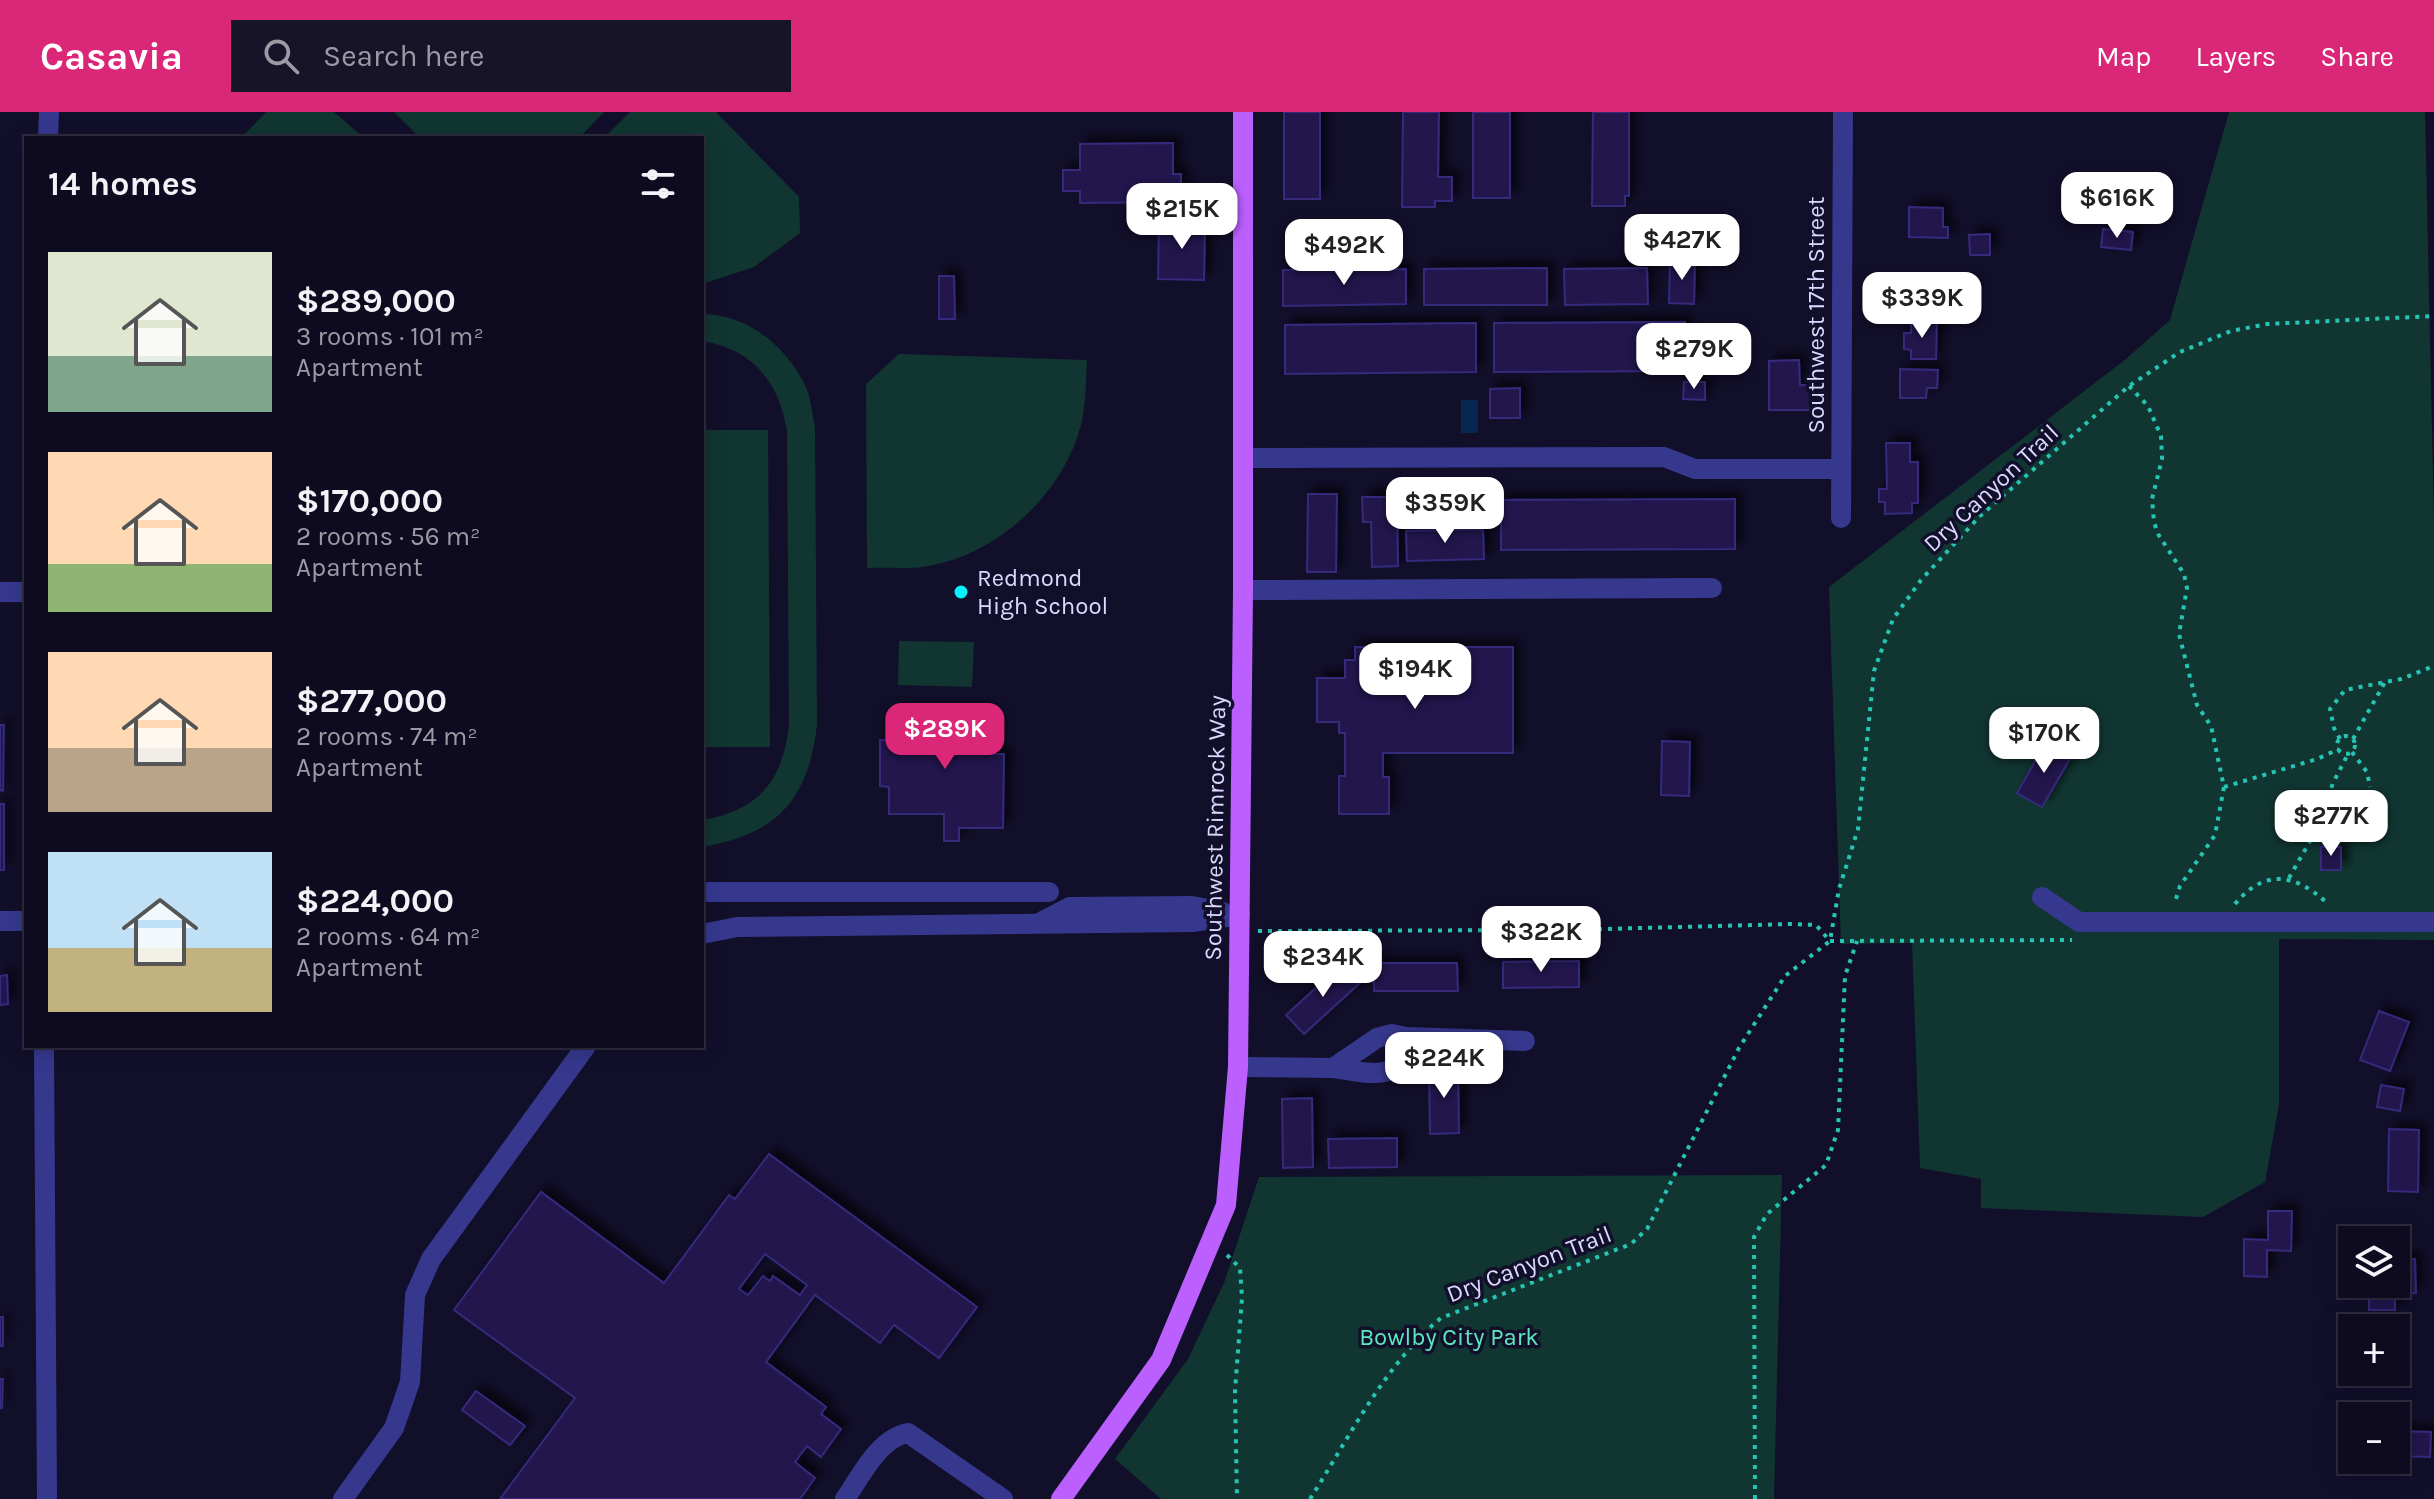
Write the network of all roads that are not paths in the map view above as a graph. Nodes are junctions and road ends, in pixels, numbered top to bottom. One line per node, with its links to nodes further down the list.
1 (49, 112): 4 (street)
2 (1243, 112): 5 (main road, Southwest Rimrock Way)
3 (1843, 112): 6 (street, Southwest 17th Street)
4 (48, 136)
5 (1243, 458): 6 (street); 9 (main road, Southwest Rimrock Way)
6 (1841, 469): 7 (street, Southwest 17th Street)
7 (1841, 518)
8 (1712, 588): 9 (street)
9 (1243, 590): 18 (main road, Southwest Rimrock Way)
10 (0, 592): 11 (street)
11 (24, 592)
12 (704, 892): 13 (street)
13 (1049, 892)
14 (2042, 897): 17 (street)
15 (0, 921): 16 (street)
16 (24, 921)
17 (2434, 922)
18 (1240, 923): 19 (street); 24 (main road, Southwest Rimrock Way)
19 (704, 934)
20 (1406, 1037): 21 (street); 25 (street); 25 (street)
21 (1525, 1041)
22 (44, 1048): 26 (street)
23 (585, 1048): 27 (street)
24 (1238, 1067): 25 (street); 30 (main road, Southwest Rimrock Way)
25 (1333, 1068)
26 (47, 1499)
27 (343, 1499)
28 (845, 1499): 29 (street)
29 (1003, 1499)
30 (1061, 1499)

